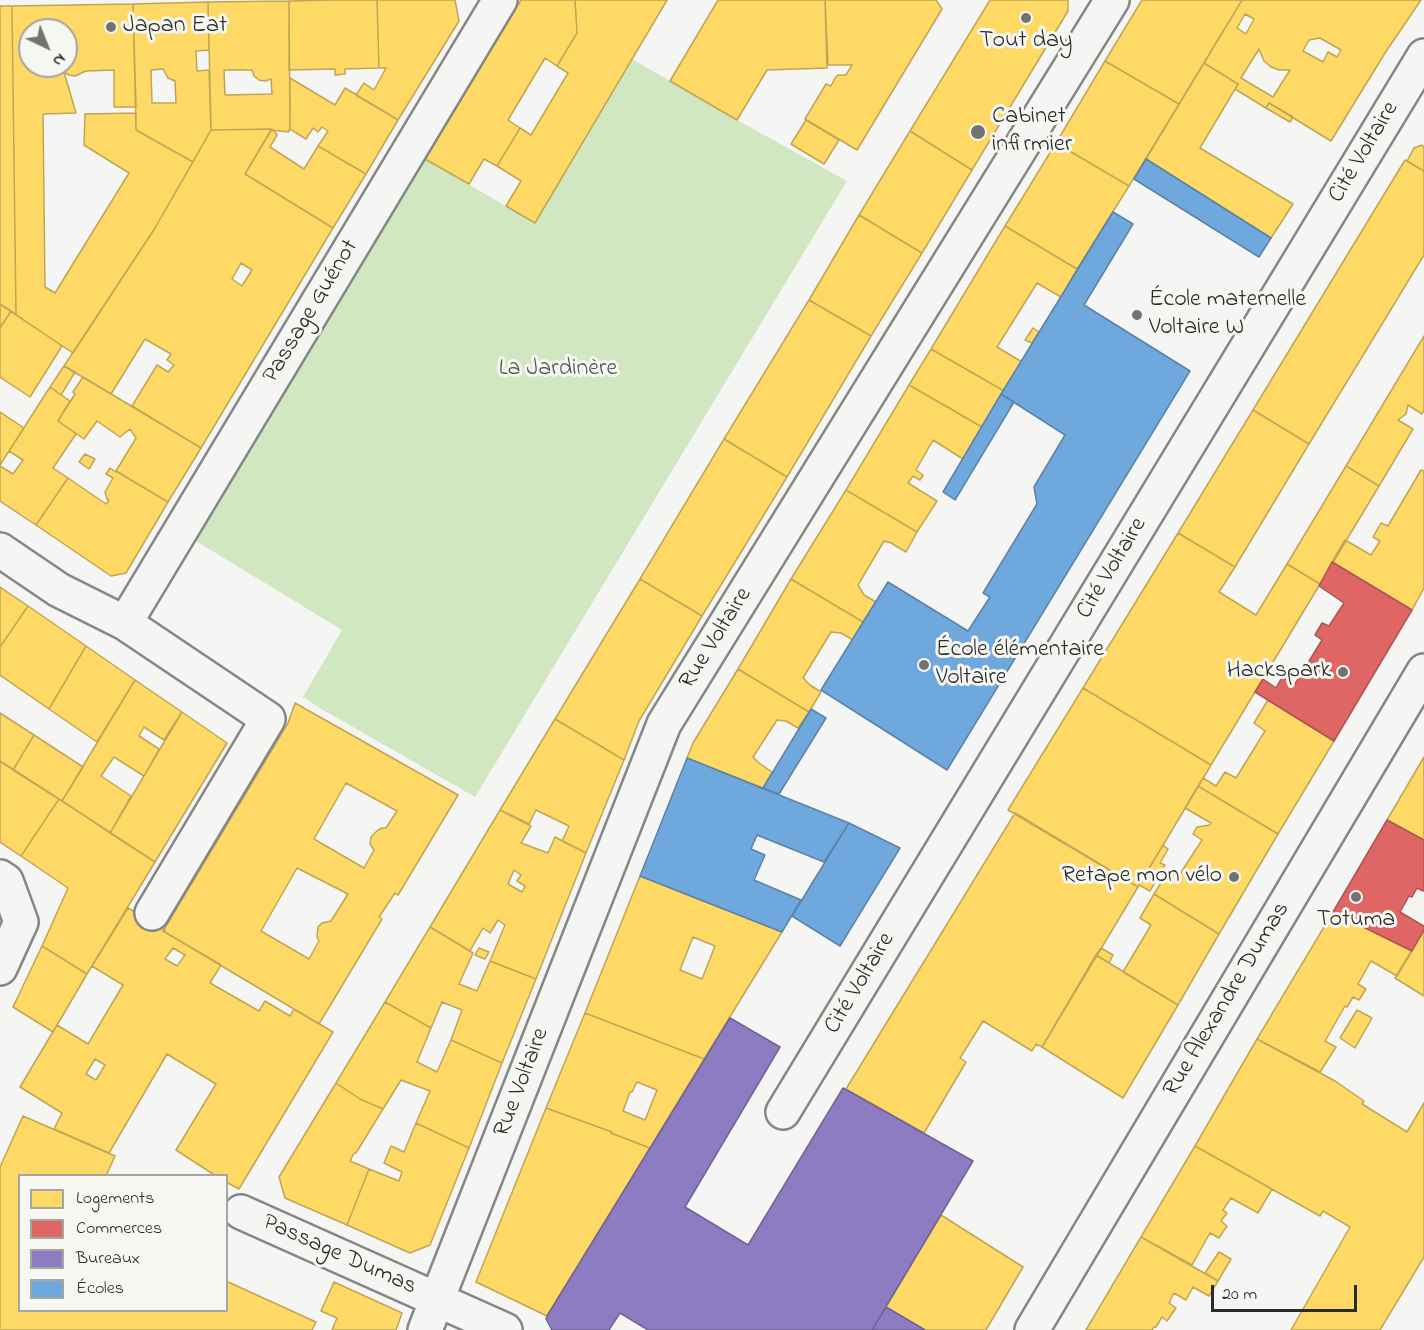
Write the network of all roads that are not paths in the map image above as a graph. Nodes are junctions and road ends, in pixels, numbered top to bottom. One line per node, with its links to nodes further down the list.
1 (500, 0): 5 (street, Passage Guénot)
2 (1112, 0): 12 (street, Rue Voltaire)
3 (1424, 56): 10 (street, Cité Voltaire)
4 (0, 550): 5 (street)
5 (124, 623): 8 (street)
6 (1424, 671): 15 (street, Rue Alexandre Dumas)
7 (0, 878): 9 (street)
8 (152, 913)
9 (0, 968)
10 (783, 1112)
11 (240, 1212): 12 (street, Passage Dumas)
12 (438, 1300): 13 (street, Rue Voltaire); 14 (street, Passage Dumas)
13 (425, 1330)
14 (506, 1330)
15 (1032, 1330)

